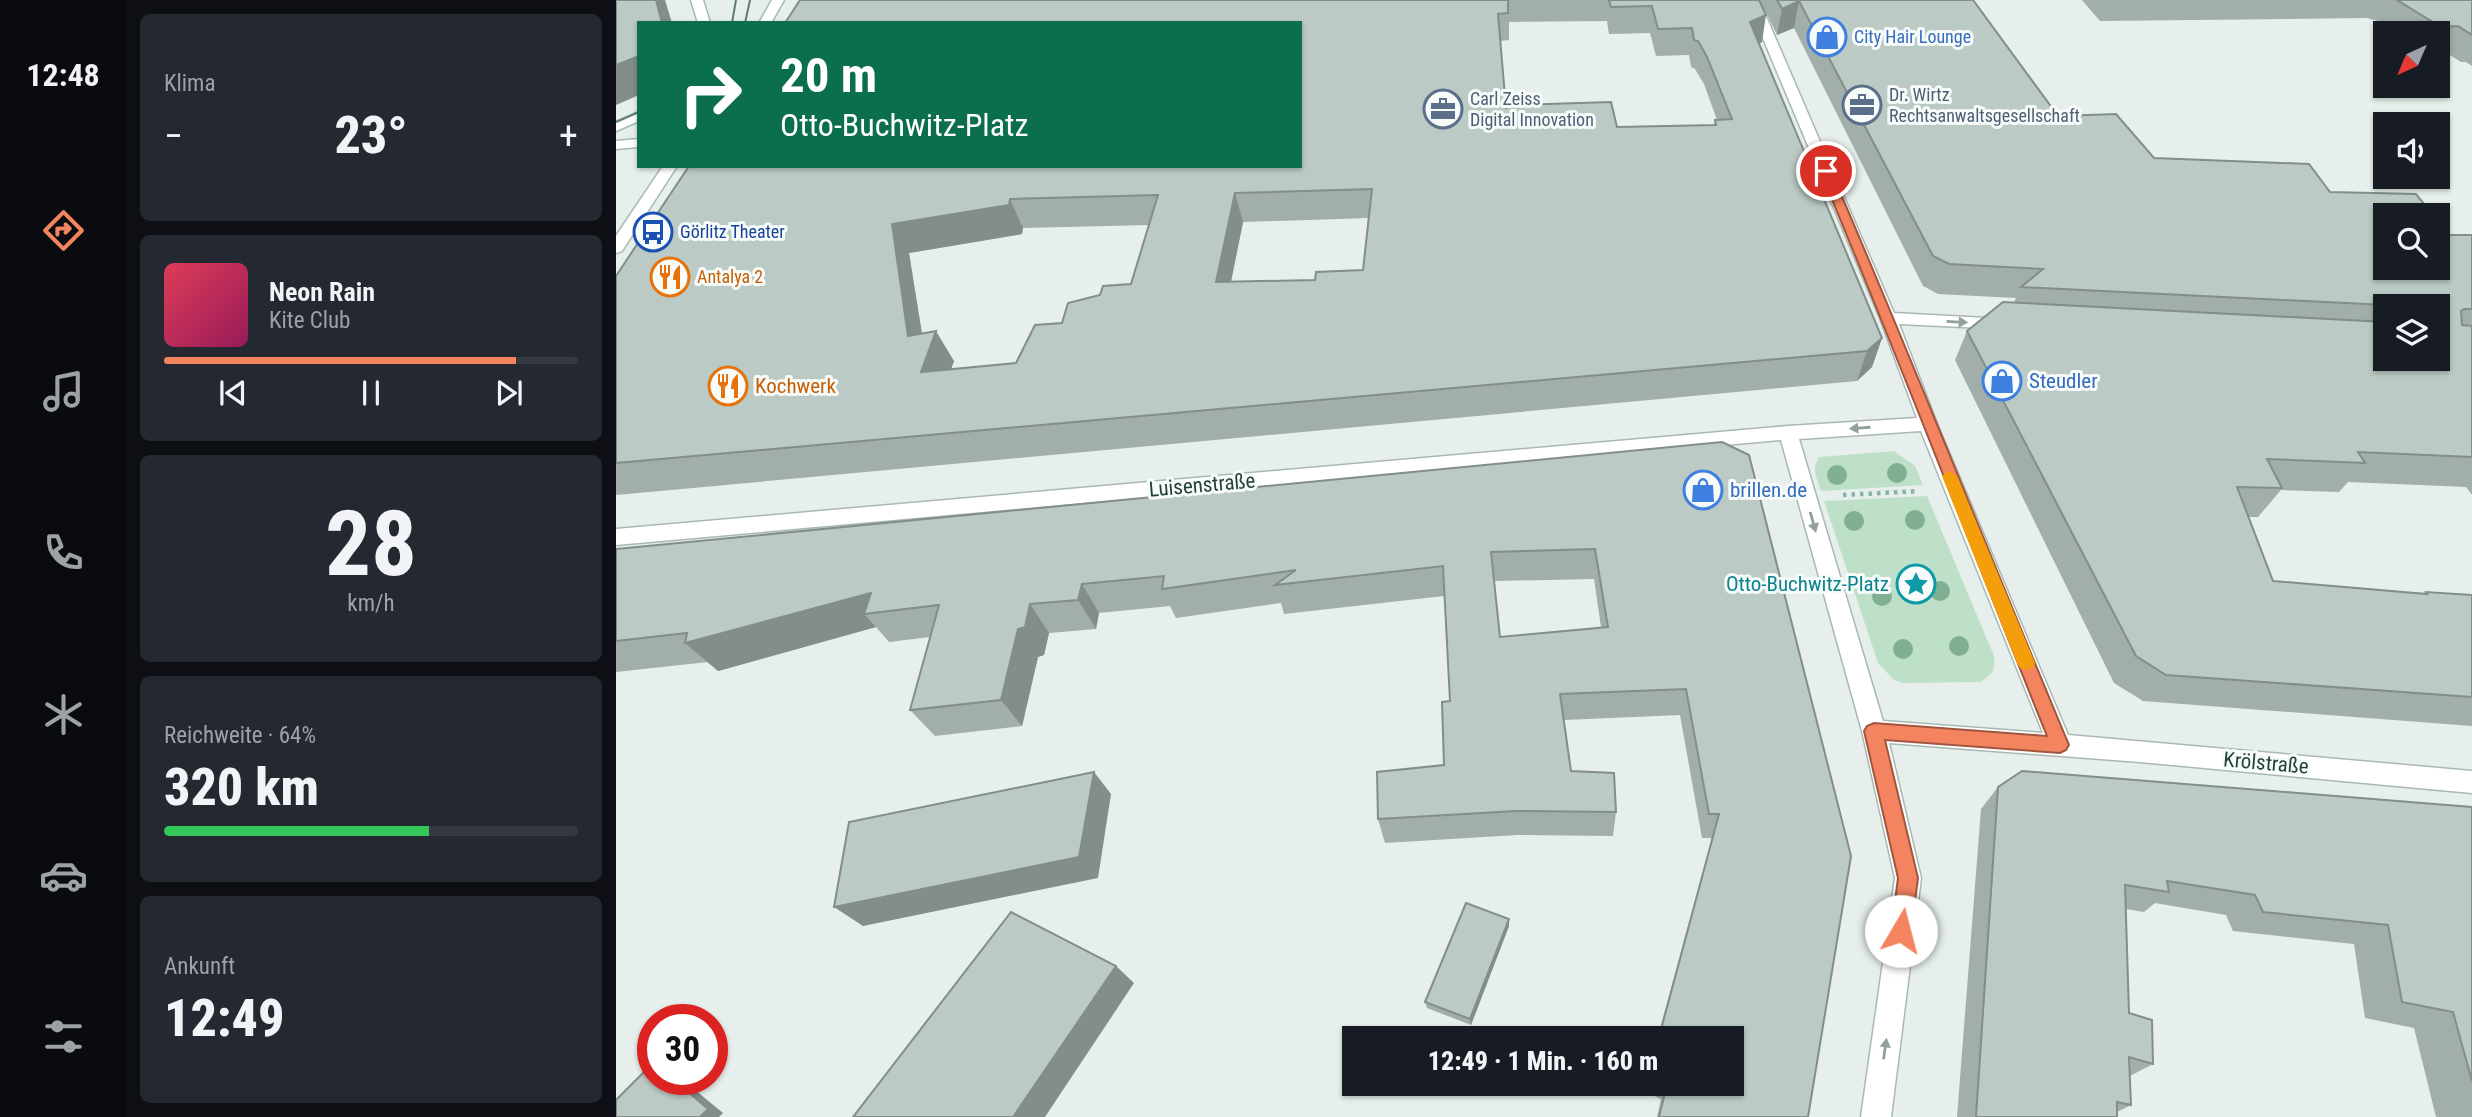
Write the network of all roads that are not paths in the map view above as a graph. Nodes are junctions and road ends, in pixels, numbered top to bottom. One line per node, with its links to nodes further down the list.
1 (697, 0): 4 (street)
2 (778, 0): 5 (street)
3 (1753, 0): 12 (street)
4 (703, 21)
5 (766, 21)
6 (637, 117): 7 (street)
7 (616, 127)
8 (637, 143): 9 (street)
9 (616, 145)
10 (669, 168): 11 (street)
11 (616, 248)
12 (1888, 318): 13 (street, one-way to 13); 14 (street)
13 (2026, 326)
14 (1928, 424): 15 (street, one-way to 15); 18 (street)
15 (1788, 433): 16 (street, Luisenstraße); 17 (street, one-way to 17)
16 (616, 537)
17 (1874, 731): 18 (street); 20 (street, one-way to 17)
18 (2060, 745): 19 (street, Krölstraße)
19 (2472, 782)
20 (1876, 1117)

